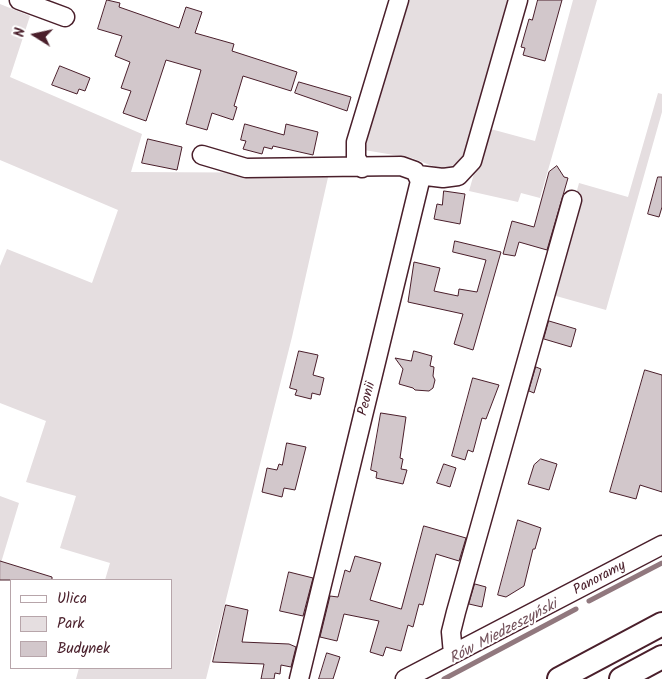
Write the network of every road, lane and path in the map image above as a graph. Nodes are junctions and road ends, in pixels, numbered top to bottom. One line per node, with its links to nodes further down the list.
1 (19, 0): 4 (street)
2 (399, 0): 6 (street)
3 (518, 0): 7 (street)
4 (65, 17)
5 (202, 155): 6 (street)
6 (362, 168): 7 (street)
7 (418, 175): 13 (street, Peonii)
8 (572, 200): 11 (street)
9 (662, 545): 11 (street, Panoramy)
10 (662, 624): 15 (main road)
11 (453, 654): 14 (street, Panoramy)
12 (662, 657): 16 (main road)
13 (299, 679)
14 (405, 679)
15 (560, 679)
16 (621, 679)

